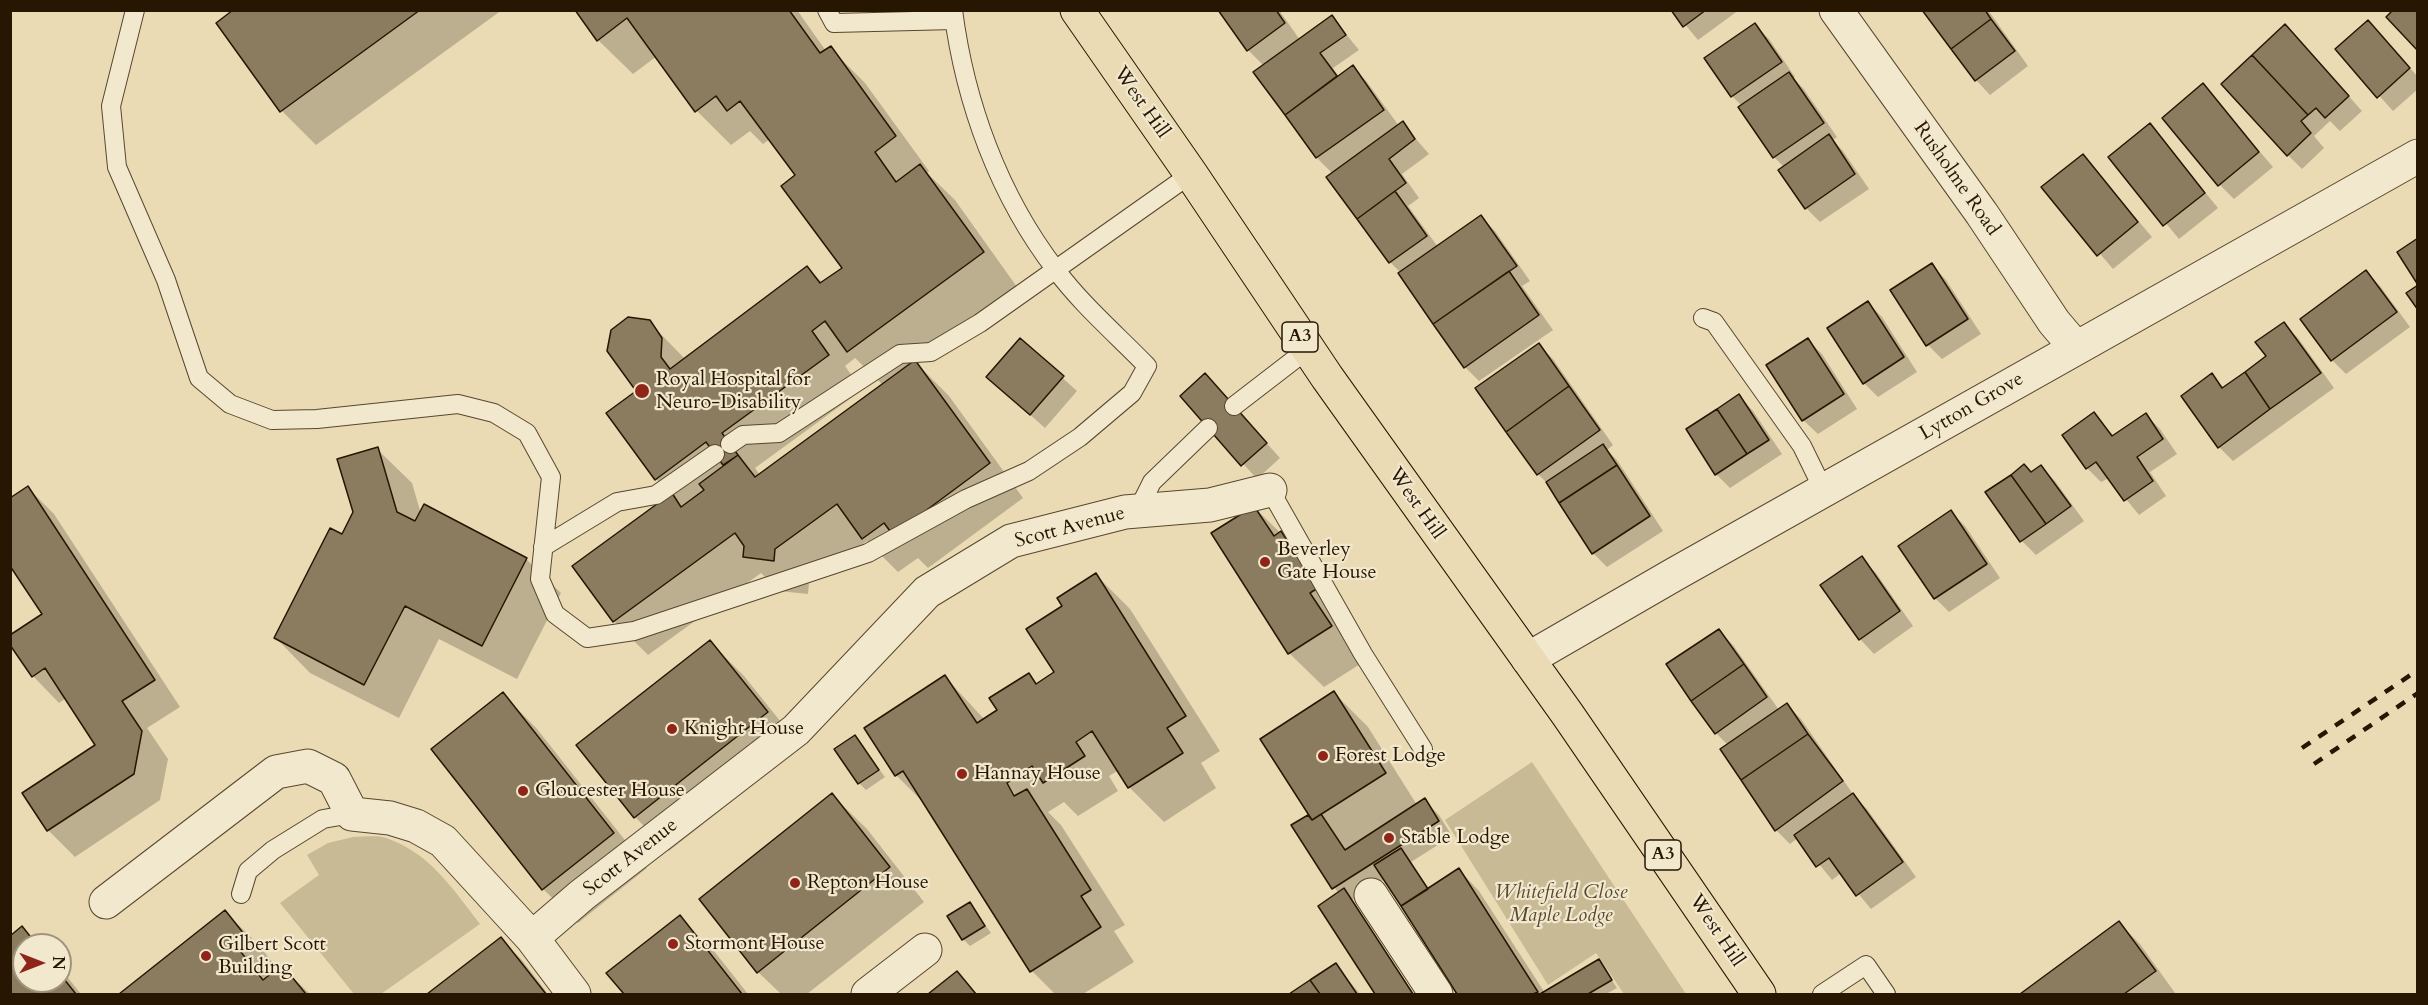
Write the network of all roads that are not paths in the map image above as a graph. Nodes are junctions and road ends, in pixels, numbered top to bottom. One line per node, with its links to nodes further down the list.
1 (135, 10): 17 (lane)
2 (827, 10): 5 (lane)
3 (1077, 10): 7 (highway, West Hill / A3)
4 (1836, 10): 10 (street, Rusholme Road)
5 (953, 15): 8 (lane)
6 (2418, 156): 10 (street, Lytton Grove)
7 (1191, 174): 8 (lane); 11 (highway, West Hill / A3)
8 (1056, 270): 17 (lane); 17 (lane)
9 (1703, 318): 15 (lane)
10 (2076, 348): 15 (street, Lytton Grove)
11 (1308, 349): 12 (lane); 18 (highway, West Hill / A3)
12 (1234, 406)
13 (1208, 428): 16 (lane)
14 (1270, 490): 16 (street, Scott Avenue); 19 (lane, Scott Avenue)
15 (1824, 491): 18 (street, Lytton Grove)
16 (1138, 510): 24 (street, Scott Avenue)
17 (543, 547)
18 (1528, 659): 29 (highway, West Hill / A3)
19 (1423, 749)
20 (352, 814): 21 (lane); 23 (street); 24 (street)
21 (241, 894)
22 (1371, 895): 28 (street)
23 (106, 902)
24 (532, 938): 26 (street)
25 (925, 950): 27 (street)
26 (574, 994)
27 (868, 994)
28 (1436, 994)
29 (1759, 994)
30 (1822, 994): 31 (lane)
31 (1886, 994)

